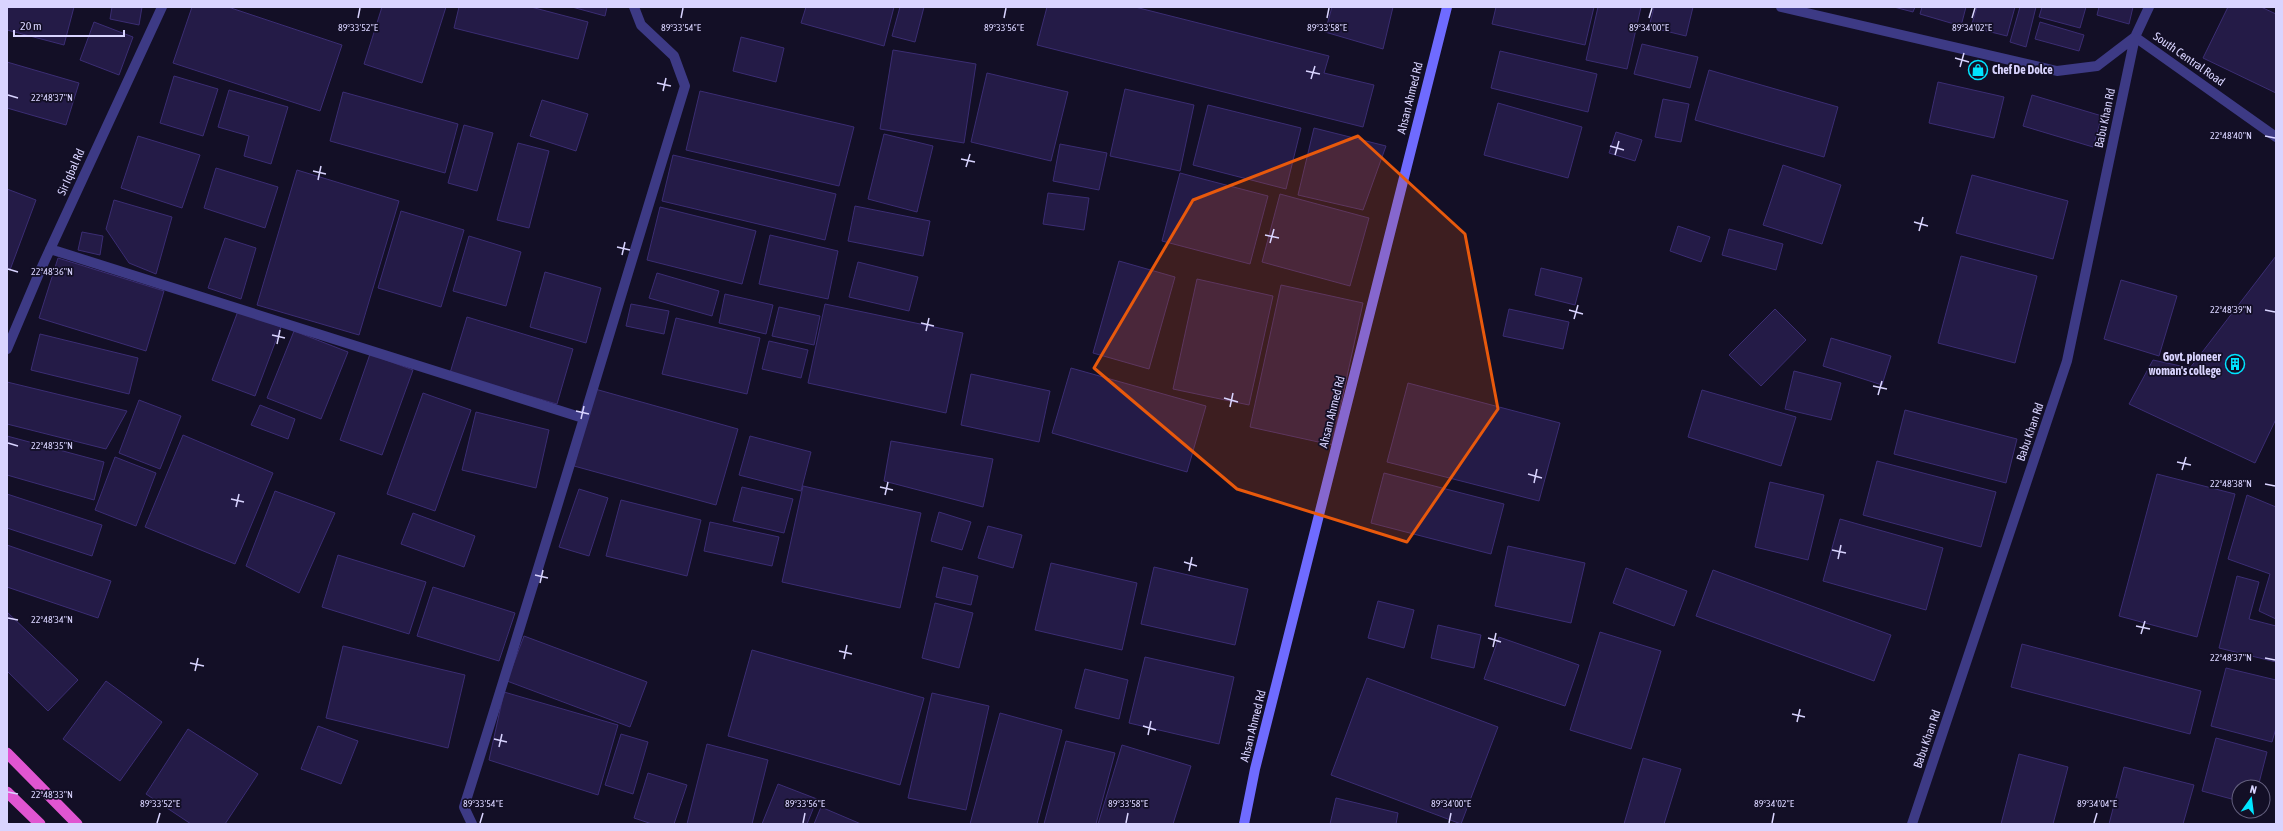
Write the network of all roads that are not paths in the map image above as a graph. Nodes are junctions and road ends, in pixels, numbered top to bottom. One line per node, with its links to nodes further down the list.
1 (162, 7): 8 (street, Sir Iqbal Rd)
2 (634, 7): 10 (street)
3 (1446, 7): 16 (main road, Ahsan Ahmed Rd)
4 (1781, 7): 6 (street, South Central Road)
5 (2149, 7): 6 (street)
6 (2135, 37): 7 (street, South Central Road); 17 (street, Babu Khan Rd)
7 (2276, 137)
8 (50, 249): 9 (street, Sir Iqbal Rd); 10 (street)
9 (7, 349)
10 (584, 418): 15 (street)
11 (7, 753): 14 (highway)
12 (7, 792): 13 (highway)
13 (40, 824)
14 (77, 824)
15 (472, 824)
16 (1244, 824)
17 (1912, 824)

